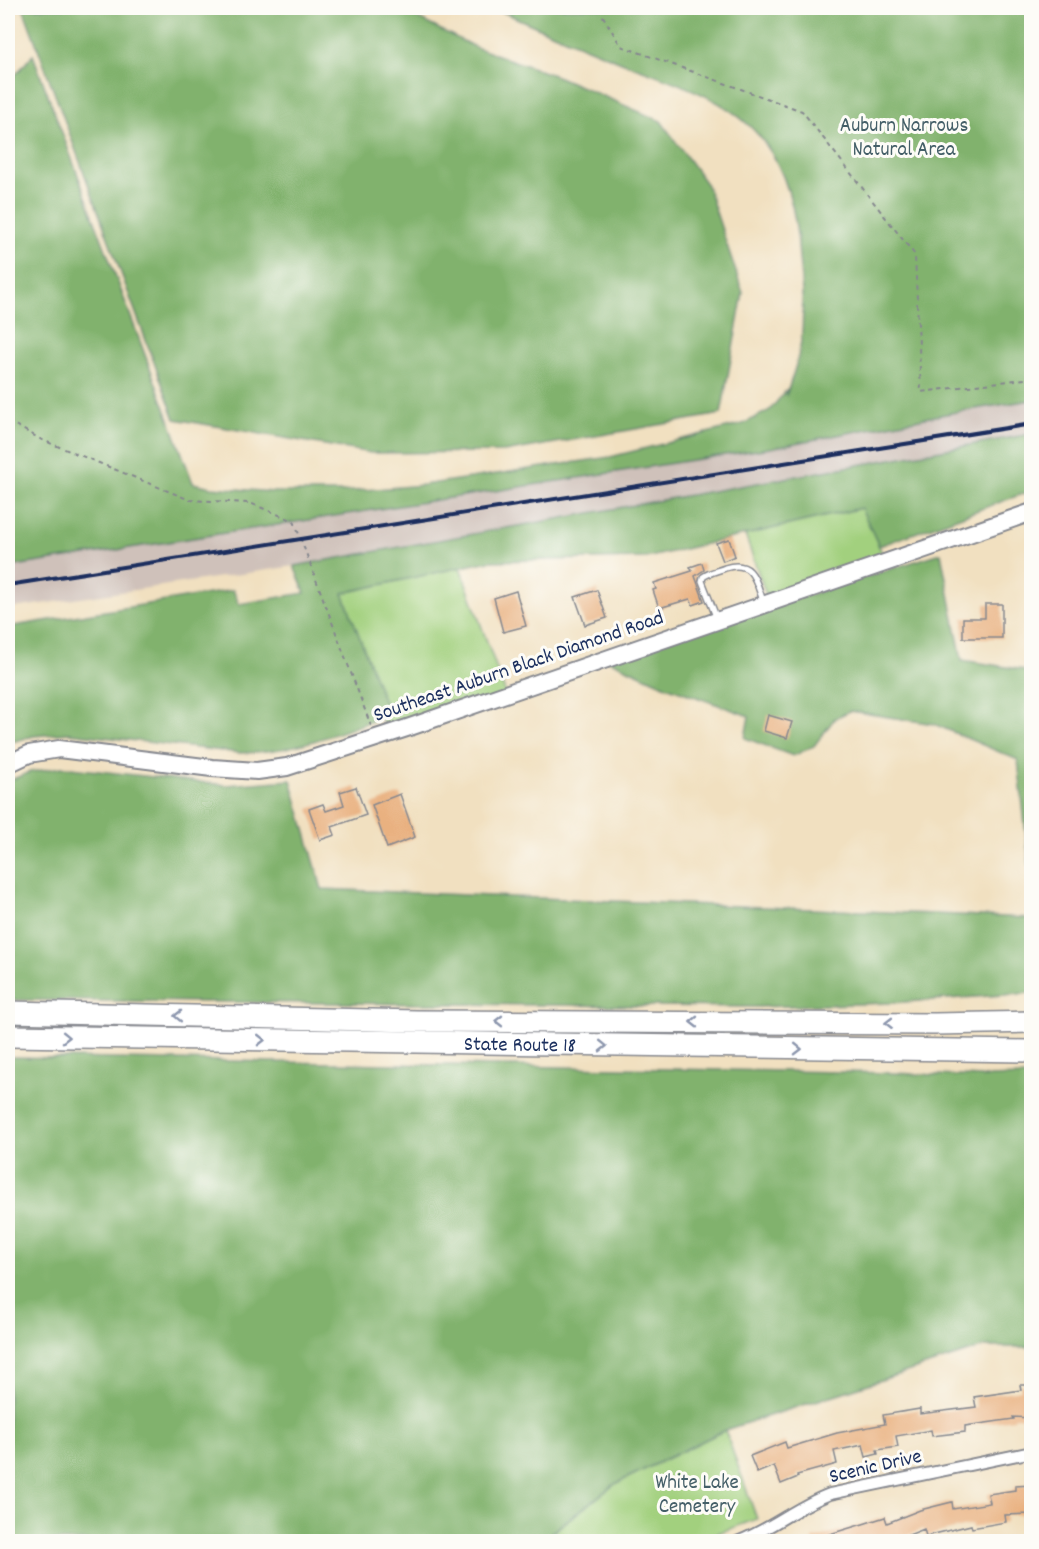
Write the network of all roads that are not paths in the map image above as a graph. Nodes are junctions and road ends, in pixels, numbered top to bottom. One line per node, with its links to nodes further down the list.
1 (1032, 512): 2 (main road, Southeast Auburn Black Diamond Road)
2 (764, 604): 3 (main road, Southeast Auburn Black Diamond Road); 3 (lane)
3 (717, 621): 4 (main road, Southeast Auburn Black Diamond Road)
4 (8, 764)
5 (1032, 1008): 8 (highway)
6 (8, 1012): 8 (highway, State Route 18, one-way to 6)
7 (1032, 1022): 8 (highway, State Route 18)
8 (935, 1024)
9 (8, 1036): 10 (highway, State Route 18, one-way to 10)
10 (1032, 1051)
11 (1032, 1452): 12 (street, Scenic Drive)
12 (756, 1538): 13 (street, Scenic Drive)
13 (737, 1542)

